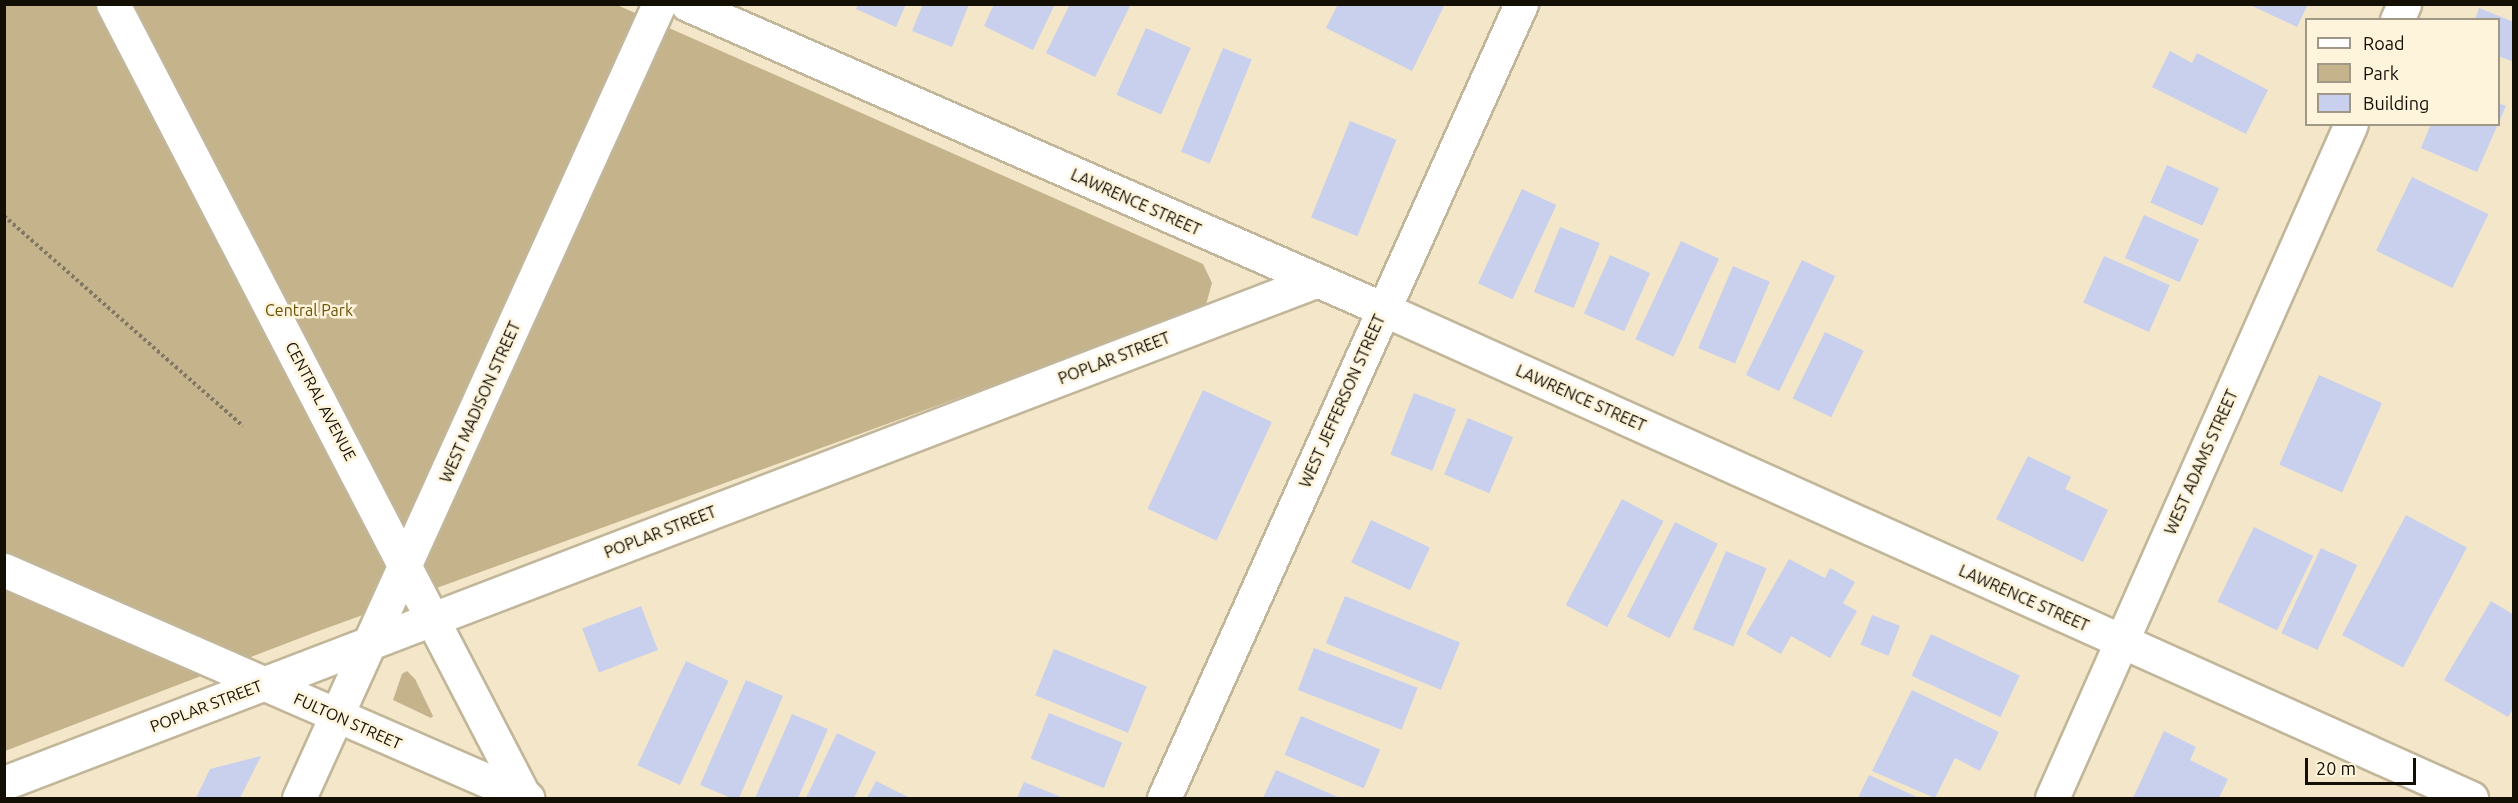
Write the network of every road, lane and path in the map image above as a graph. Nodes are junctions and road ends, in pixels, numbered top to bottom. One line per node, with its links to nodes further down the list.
1 (113, 4): 12 (street, CENTRAL AVENUE)
2 (659, 4): 12 (street, WEST MADISON STREET)
3 (687, 4): 9 (street, LAWRENCE STREET)
4 (1521, 4): 10 (street, WEST JEFFERSON STREET)
5 (2404, 4): 6 (street)
6 (2398, 18)
7 (2350, 126): 16 (street, WEST ADAMS STREET)
8 (4, 216): 11 (path)
9 (1315, 281): 10 (street, LAWRENCE STREET); 14 (street, POPLAR STREET)
10 (1383, 309): 16 (street, LAWRENCE STREET); 22 (street, WEST JEFFERSON STREET)
11 (243, 426)
12 (406, 565): 14 (street, CENTRAL AVENUE); 15 (street, WEST MADISON STREET)
13 (4, 570): 17 (street, FULTON STREET)
14 (435, 618): 15 (street, POPLAR STREET); 21 (street, CENTRAL AVENUE)
15 (372, 641): 17 (street, POPLAR STREET); 18 (street, WEST MADISON STREET)
16 (2121, 642): 23 (street, WEST ADAMS STREET); 24 (street, LAWRENCE STREET)
17 (263, 684): 18 (street, FULTON STREET); 19 (street, POPLAR STREET)
18 (337, 715): 20 (street, WEST MADISON STREET); 21 (street, FULTON STREET)
19 (4, 783)
20 (299, 798)
21 (525, 798)
22 (1164, 798)
23 (2052, 798)
24 (2471, 798)

